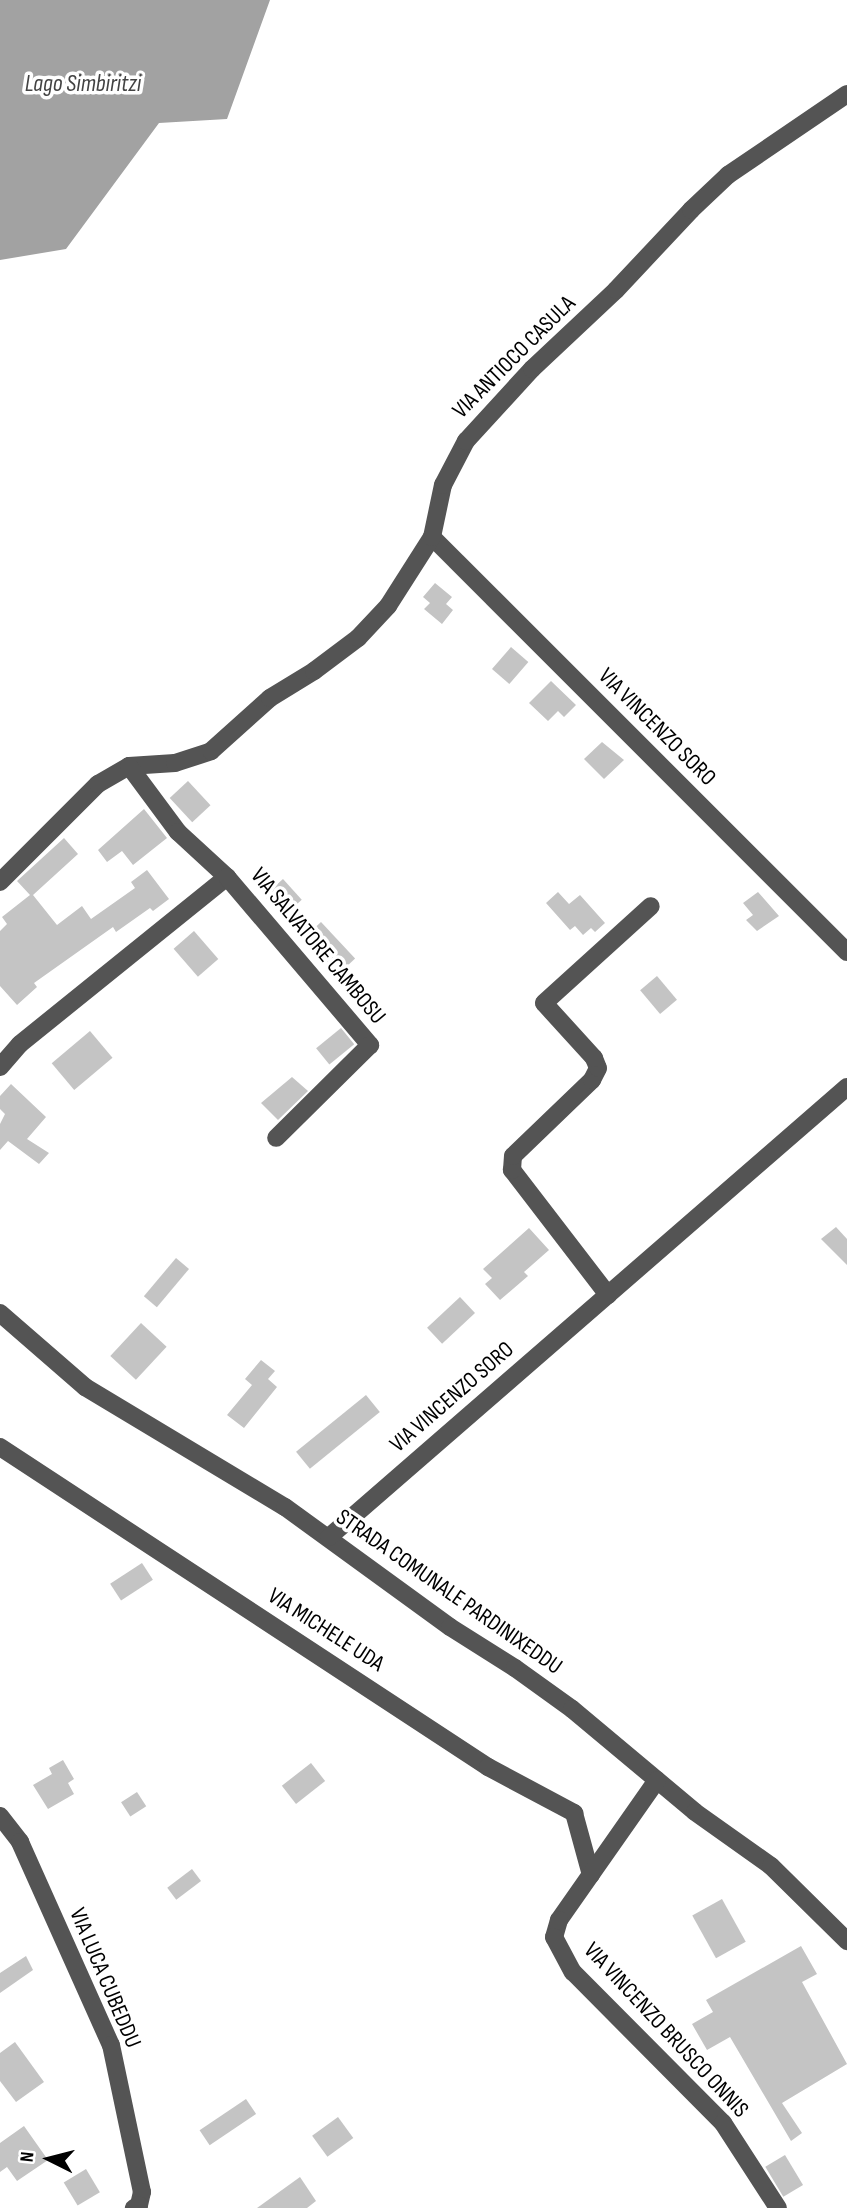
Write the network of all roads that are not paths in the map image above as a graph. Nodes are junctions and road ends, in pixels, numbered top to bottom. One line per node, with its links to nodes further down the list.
1 (847, 94): 2 (street, VIA ANTIOCO CASULA)
2 (432, 537): 3 (street, VIA ANTIOCO CASULA); 7 (street, VIA VINCENZO SORO)
3 (129, 766): 4 (street); 5 (street, VIA ANTIOCO CASULA)
4 (227, 877): 8 (street, VIA SALVATORE CAMBOSU); 10 (street, VIA SALVATORE CAMBOSU)
5 (0, 882)
6 (651, 906): 11 (street)
7 (847, 952)
8 (0, 1067)
9 (847, 1087): 11 (street, VIA VINCENZO SORO)
10 (276, 1138)
11 (608, 1295): 14 (street, VIA VINCENZO SORO)
12 (0, 1313): 14 (street, STRADA COMUNALE PARDINIXEDDU)
13 (0, 1447): 17 (street, VIA MICHELE UDA)
14 (329, 1537): 15 (street, STRADA COMUNALE PARDINIXEDDU)
15 (657, 1780): 17 (street, VIA VINCENZO BRUSCO ONNIS); 18 (street, STRADA COMUNALE PARDINIXEDDU)
16 (0, 1816): 19 (street, VIA LUCA CUBEDDU)
17 (591, 1875): 20 (street, VIA VINCENZO BRUSCO ONNIS)
18 (847, 1941)
19 (134, 2208)
20 (778, 2208)

